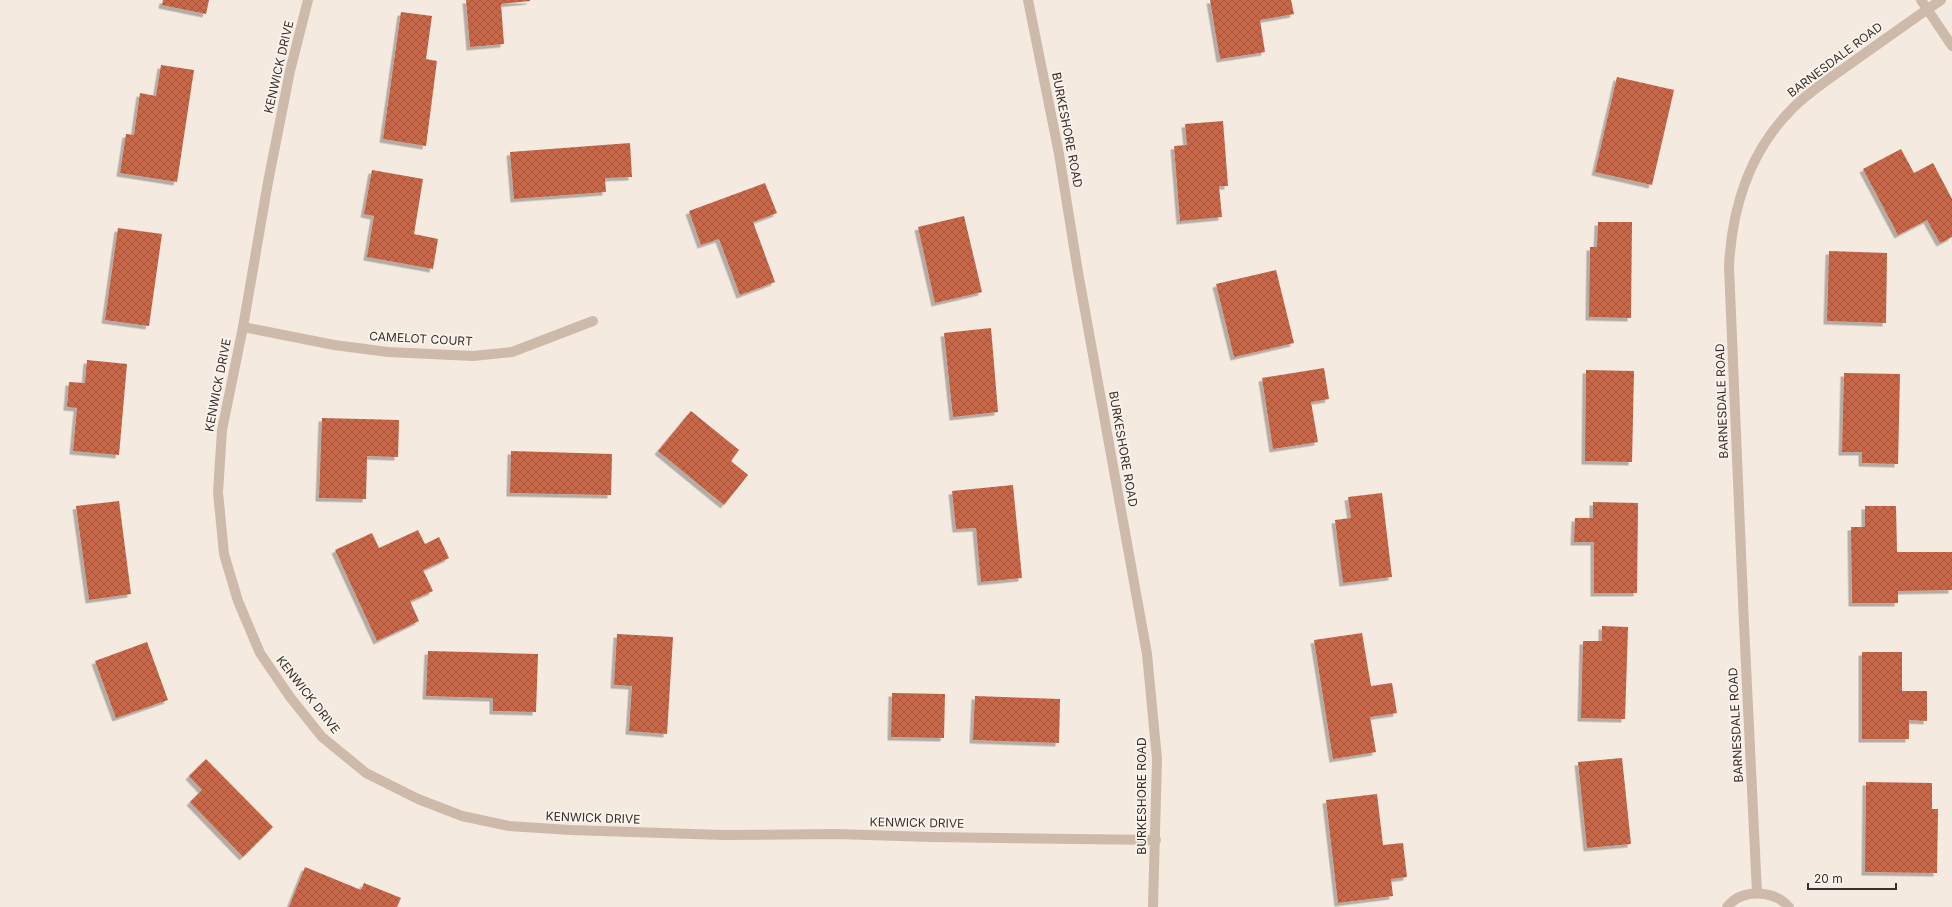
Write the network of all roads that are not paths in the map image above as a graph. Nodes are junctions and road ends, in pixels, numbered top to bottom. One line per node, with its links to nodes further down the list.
1 (308, 0): 8 (street, KENWICK DRIVE)
2 (1028, 0): 9 (street, BURKESHORE ROAD)
3 (1921, 0): 5 (street)
4 (1941, 0): 5 (street, BARNESDALE ROAD)
5 (1927, 9): 6 (street); 10 (street, BARNESDALE ROAD)
6 (1952, 46)
7 (593, 321): 8 (street, CAMELOT COURT)
8 (243, 327): 9 (street, KENWICK DRIVE)
9 (1156, 840): 11 (street, BURKESHORE ROAD)
10 (1757, 893): 12 (street); 13 (street)
11 (1154, 907)
12 (1727, 907)
13 (1789, 907)

